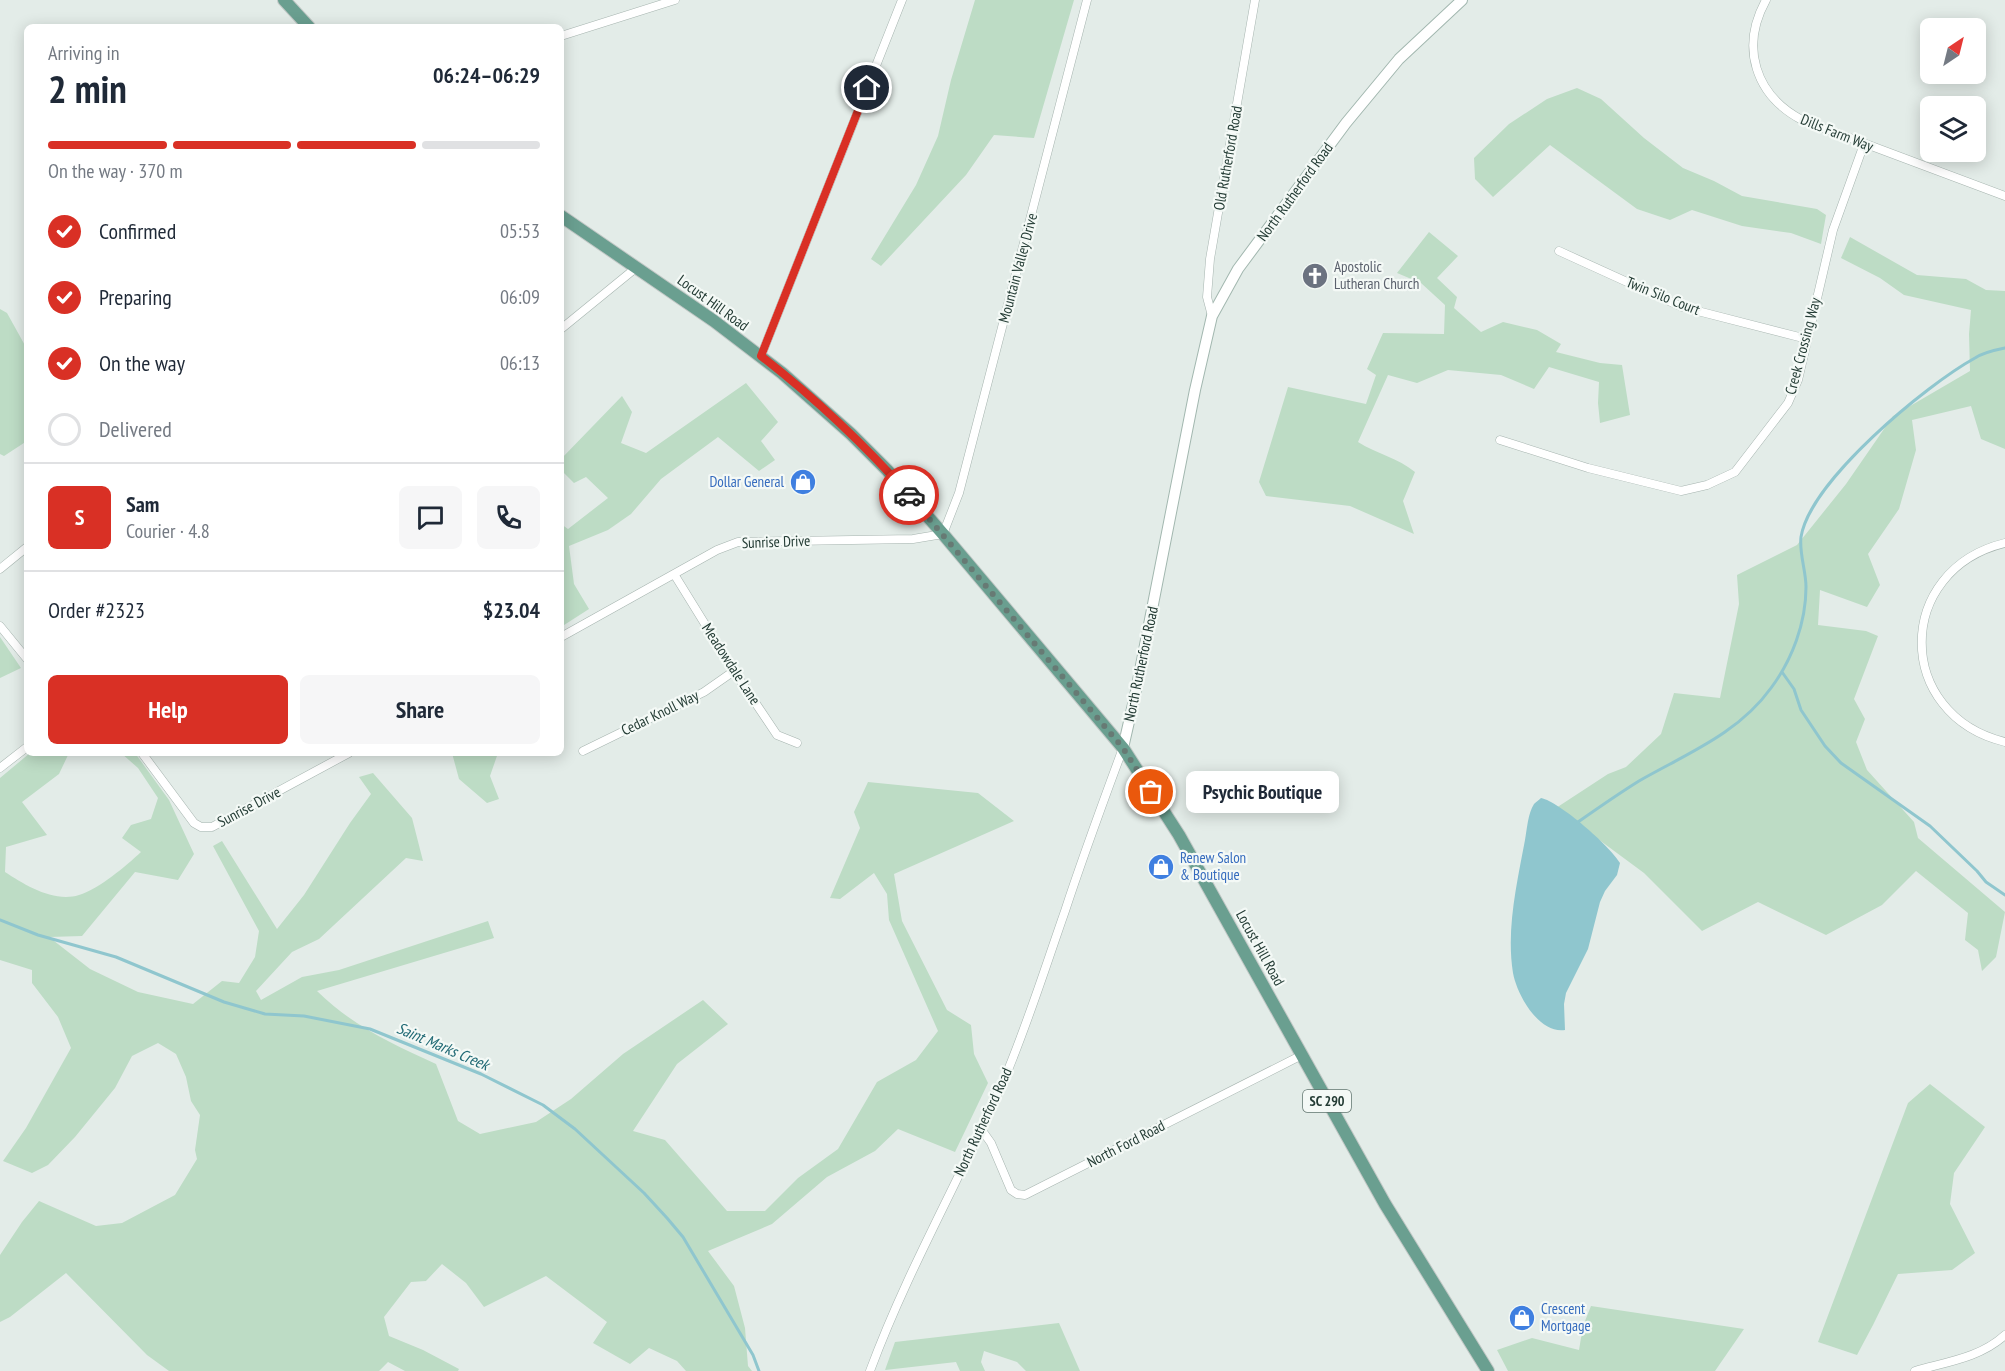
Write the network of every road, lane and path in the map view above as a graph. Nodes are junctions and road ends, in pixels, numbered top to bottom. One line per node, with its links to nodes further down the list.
1 (284, 0): 8 (main road)
2 (675, 0): 9 (street)
3 (902, 0): 18 (street)
4 (1087, 0): 20 (street, Mountain Valley Drive)
5 (1256, 0): 15 (street, Old Rutherford Road)
6 (1462, 0): 15 (street, North Rutherford Road)
7 (1766, 0): 10 (street, Dills Farm Way)
8 (306, 24)
9 (564, 35)
10 (1864, 144): 11 (street, Dills Farm Way); 17 (street, Creek Crossing Way)
11 (2005, 196)
12 (564, 218): 14 (main road, Locust Hill Road / SC 290)
13 (1559, 251): 17 (street, Twin Silo Court)
14 (637, 267): 16 (street); 18 (main road, Locust Hill Road / SC 290)
15 (1212, 316): 31 (street, North Rutherford Road)
16 (564, 327)
17 (1807, 339): 19 (street, Creek Crossing Way)
18 (761, 356): 20 (main road, Locust Hill Road / SC 290)
19 (1500, 440)
20 (943, 534): 24 (street, Sunrise Drive); 31 (main road, Locust Hill Road / SC 290)
21 (2005, 543): 29 (street)
22 (24, 549): 23 (street)
23 (0, 568)
24 (674, 574): 26 (street, Sunrise Drive); 28 (street, Meadowdale Lane)
25 (0, 626): 27 (street)
26 (564, 635)
27 (24, 655)
28 (734, 671): 30 (street, Meadowdale Lane); 33 (street, Cedar Knoll Way)
29 (2005, 742)
30 (797, 743)
31 (1123, 748): 37 (main road, Locust Hill Road / SC 290); 38 (street, North Rutherford Road)
32 (24, 749): 36 (street)
33 (584, 751)
34 (144, 756): 35 (street, Sunrise Drive)
35 (343, 756)
36 (0, 768)
37 (1302, 1055): 38 (street, North Ford Road); 41 (main road, Locust Hill Road / SC 290)
38 (981, 1129): 40 (street, North Rutherford Road)
39 (2005, 1335): 42 (street)
40 (870, 1371)
41 (1488, 1371)
42 (1915, 1371)

